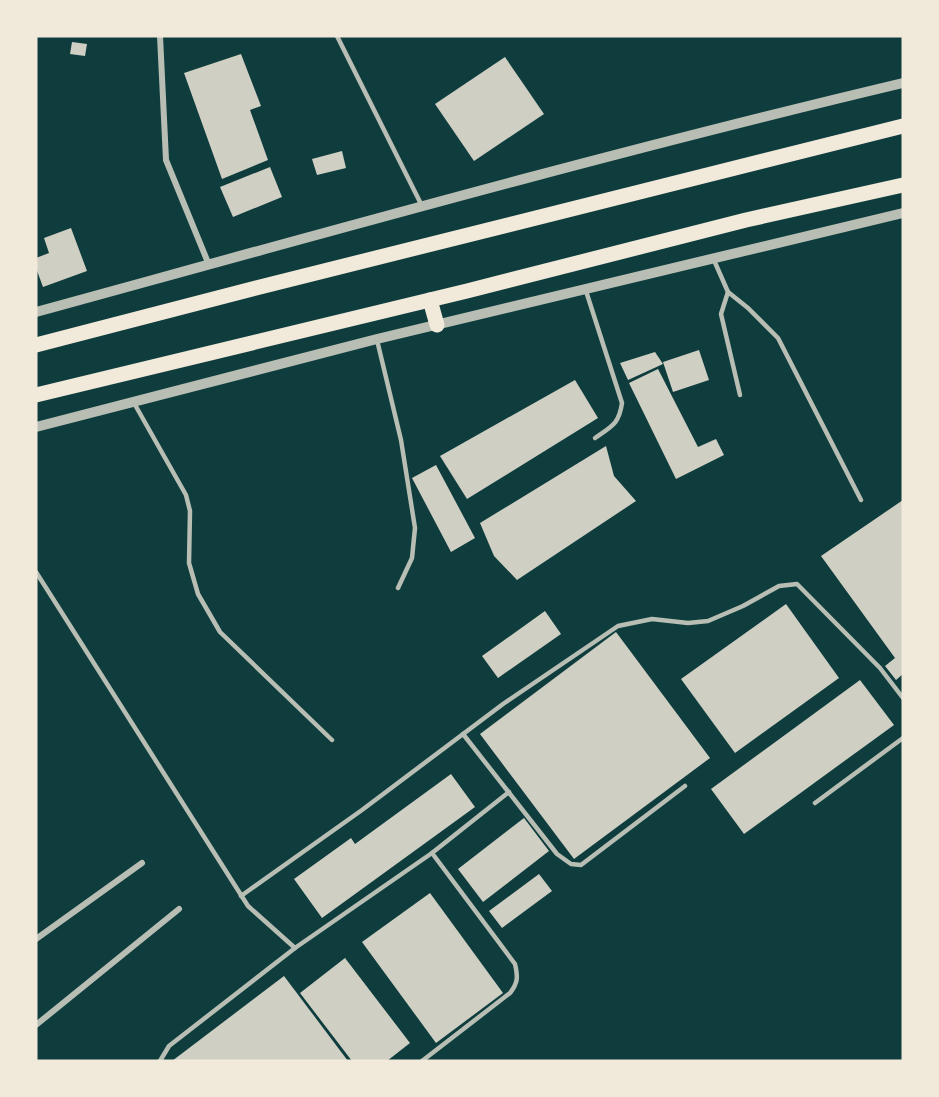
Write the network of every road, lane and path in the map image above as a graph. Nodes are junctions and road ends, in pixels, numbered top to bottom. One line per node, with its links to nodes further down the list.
1 (160, 36): 9 (street)
2 (337, 36): 6 (lane)
3 (903, 83): 6 (street)
4 (903, 126): 16 (highway)
5 (903, 185): 12 (highway)
6 (422, 206): 9 (street)
7 (903, 213): 8 (street)
8 (713, 257): 10 (street); 11 (lane)
9 (209, 265): 13 (street)
10 (585, 288): 14 (street); 21 (lane)
11 (728, 292): 17 (lane); 22 (lane)
12 (430, 300): 14 (highway); 18 (highway)
13 (36, 312)
14 (437, 325): 15 (street)
15 (377, 339): 19 (street); 24 (lane)
16 (36, 345)
17 (740, 394)
18 (36, 395)
19 (134, 402): 20 (street); 28 (lane)
20 (36, 427)
21 (595, 438)
22 (861, 500)
23 (36, 572): 34 (lane)
24 (398, 588)
25 (903, 698): 26 (lane)
26 (463, 734): 30 (lane); 34 (lane)
27 (903, 738): 31 (lane)
28 (332, 740)
29 (685, 786): 30 (lane)
30 (509, 792): 32 (lane)
31 (815, 803)
32 (432, 853): 37 (lane); 40 (lane)
33 (142, 863): 36 (street)
34 (241, 896): 37 (lane)
35 (179, 909): 38 (street)
36 (36, 939)
37 (295, 948): 39 (lane)
38 (36, 1025)
39 (160, 1061)
40 (422, 1061)

